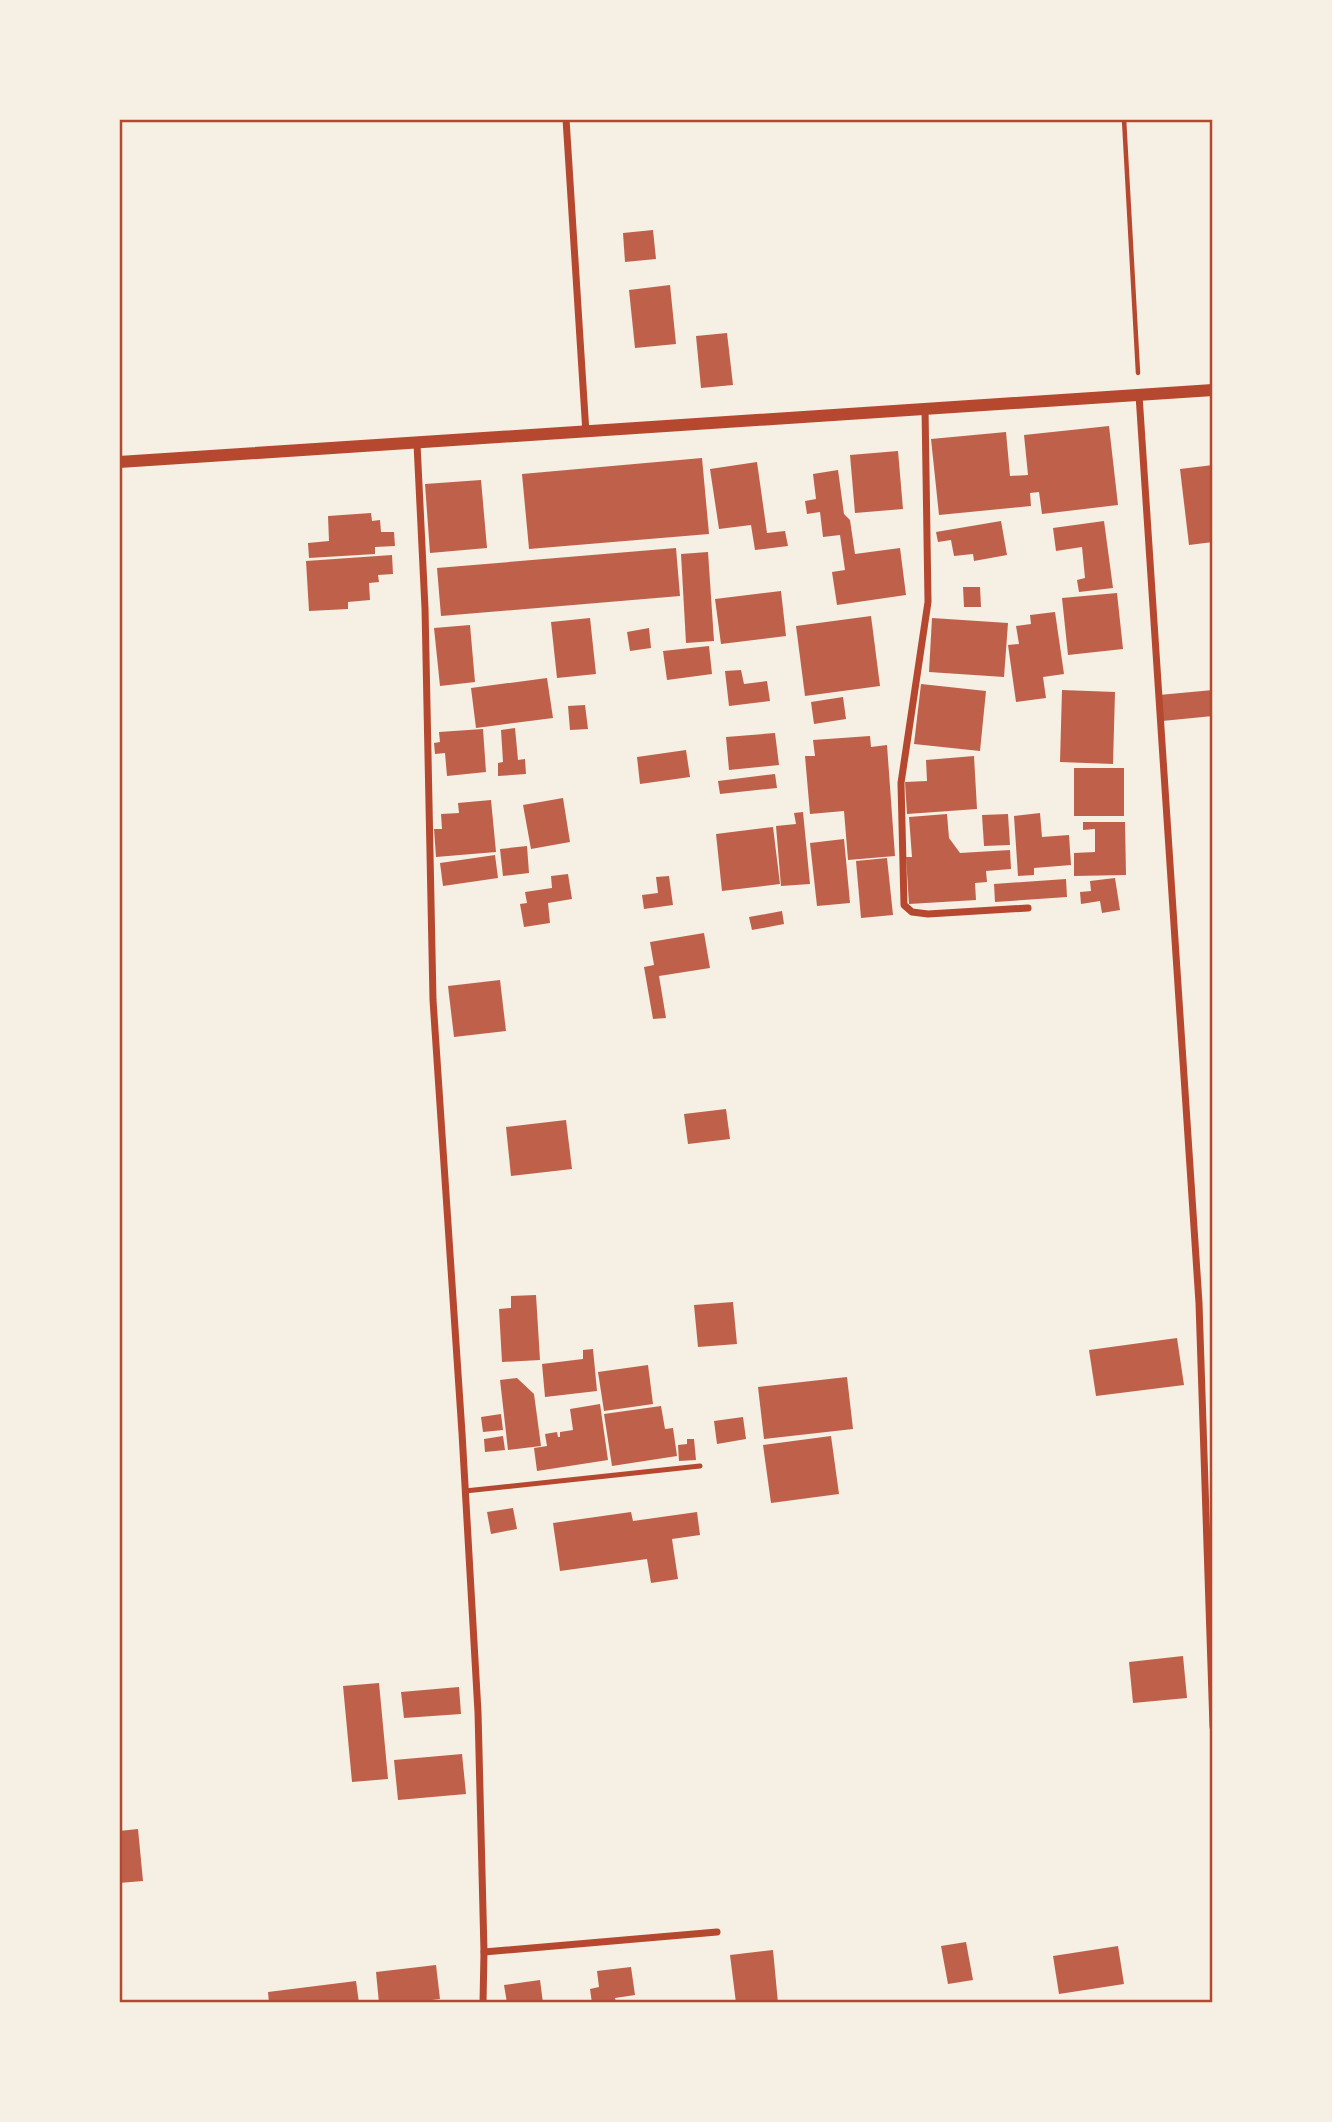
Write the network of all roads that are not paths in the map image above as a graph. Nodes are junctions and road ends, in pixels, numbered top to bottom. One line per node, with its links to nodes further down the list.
1 (566, 119): 5 (street)
2 (1213, 390): 3 (street)
3 (1139, 395): 4 (street); 11 (street)
4 (925, 408): 5 (street); 8 (street)
5 (586, 433): 6 (street)
6 (417, 444): 7 (street); 10 (street)
7 (119, 462)
8 (1028, 908)
9 (700, 1466): 10 (lane)
10 (465, 1491): 13 (street)
11 (1213, 1727)
12 (717, 1931): 13 (street)
13 (484, 1952): 14 (street)
14 (483, 2003)

